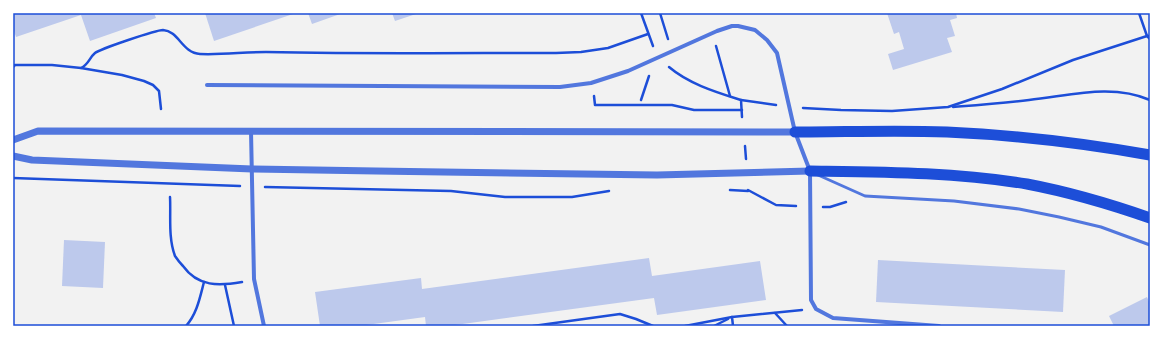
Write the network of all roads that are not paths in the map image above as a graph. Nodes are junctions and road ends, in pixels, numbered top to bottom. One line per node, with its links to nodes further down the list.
1 (207, 85): 3 (street)
2 (251, 131): 3 (street); 4 (street); 7 (street)
3 (795, 132): 5 (highway); 8 (street)
4 (13, 140)
5 (1150, 155)
6 (13, 156): 7 (street)
7 (252, 169): 8 (street); 11 (street)
8 (810, 171): 9 (highway); 10 (lane); 12 (street)
9 (1150, 218)
10 (1150, 245)
11 (264, 326)
12 (934, 326): 13 (street)
13 (939, 326)

